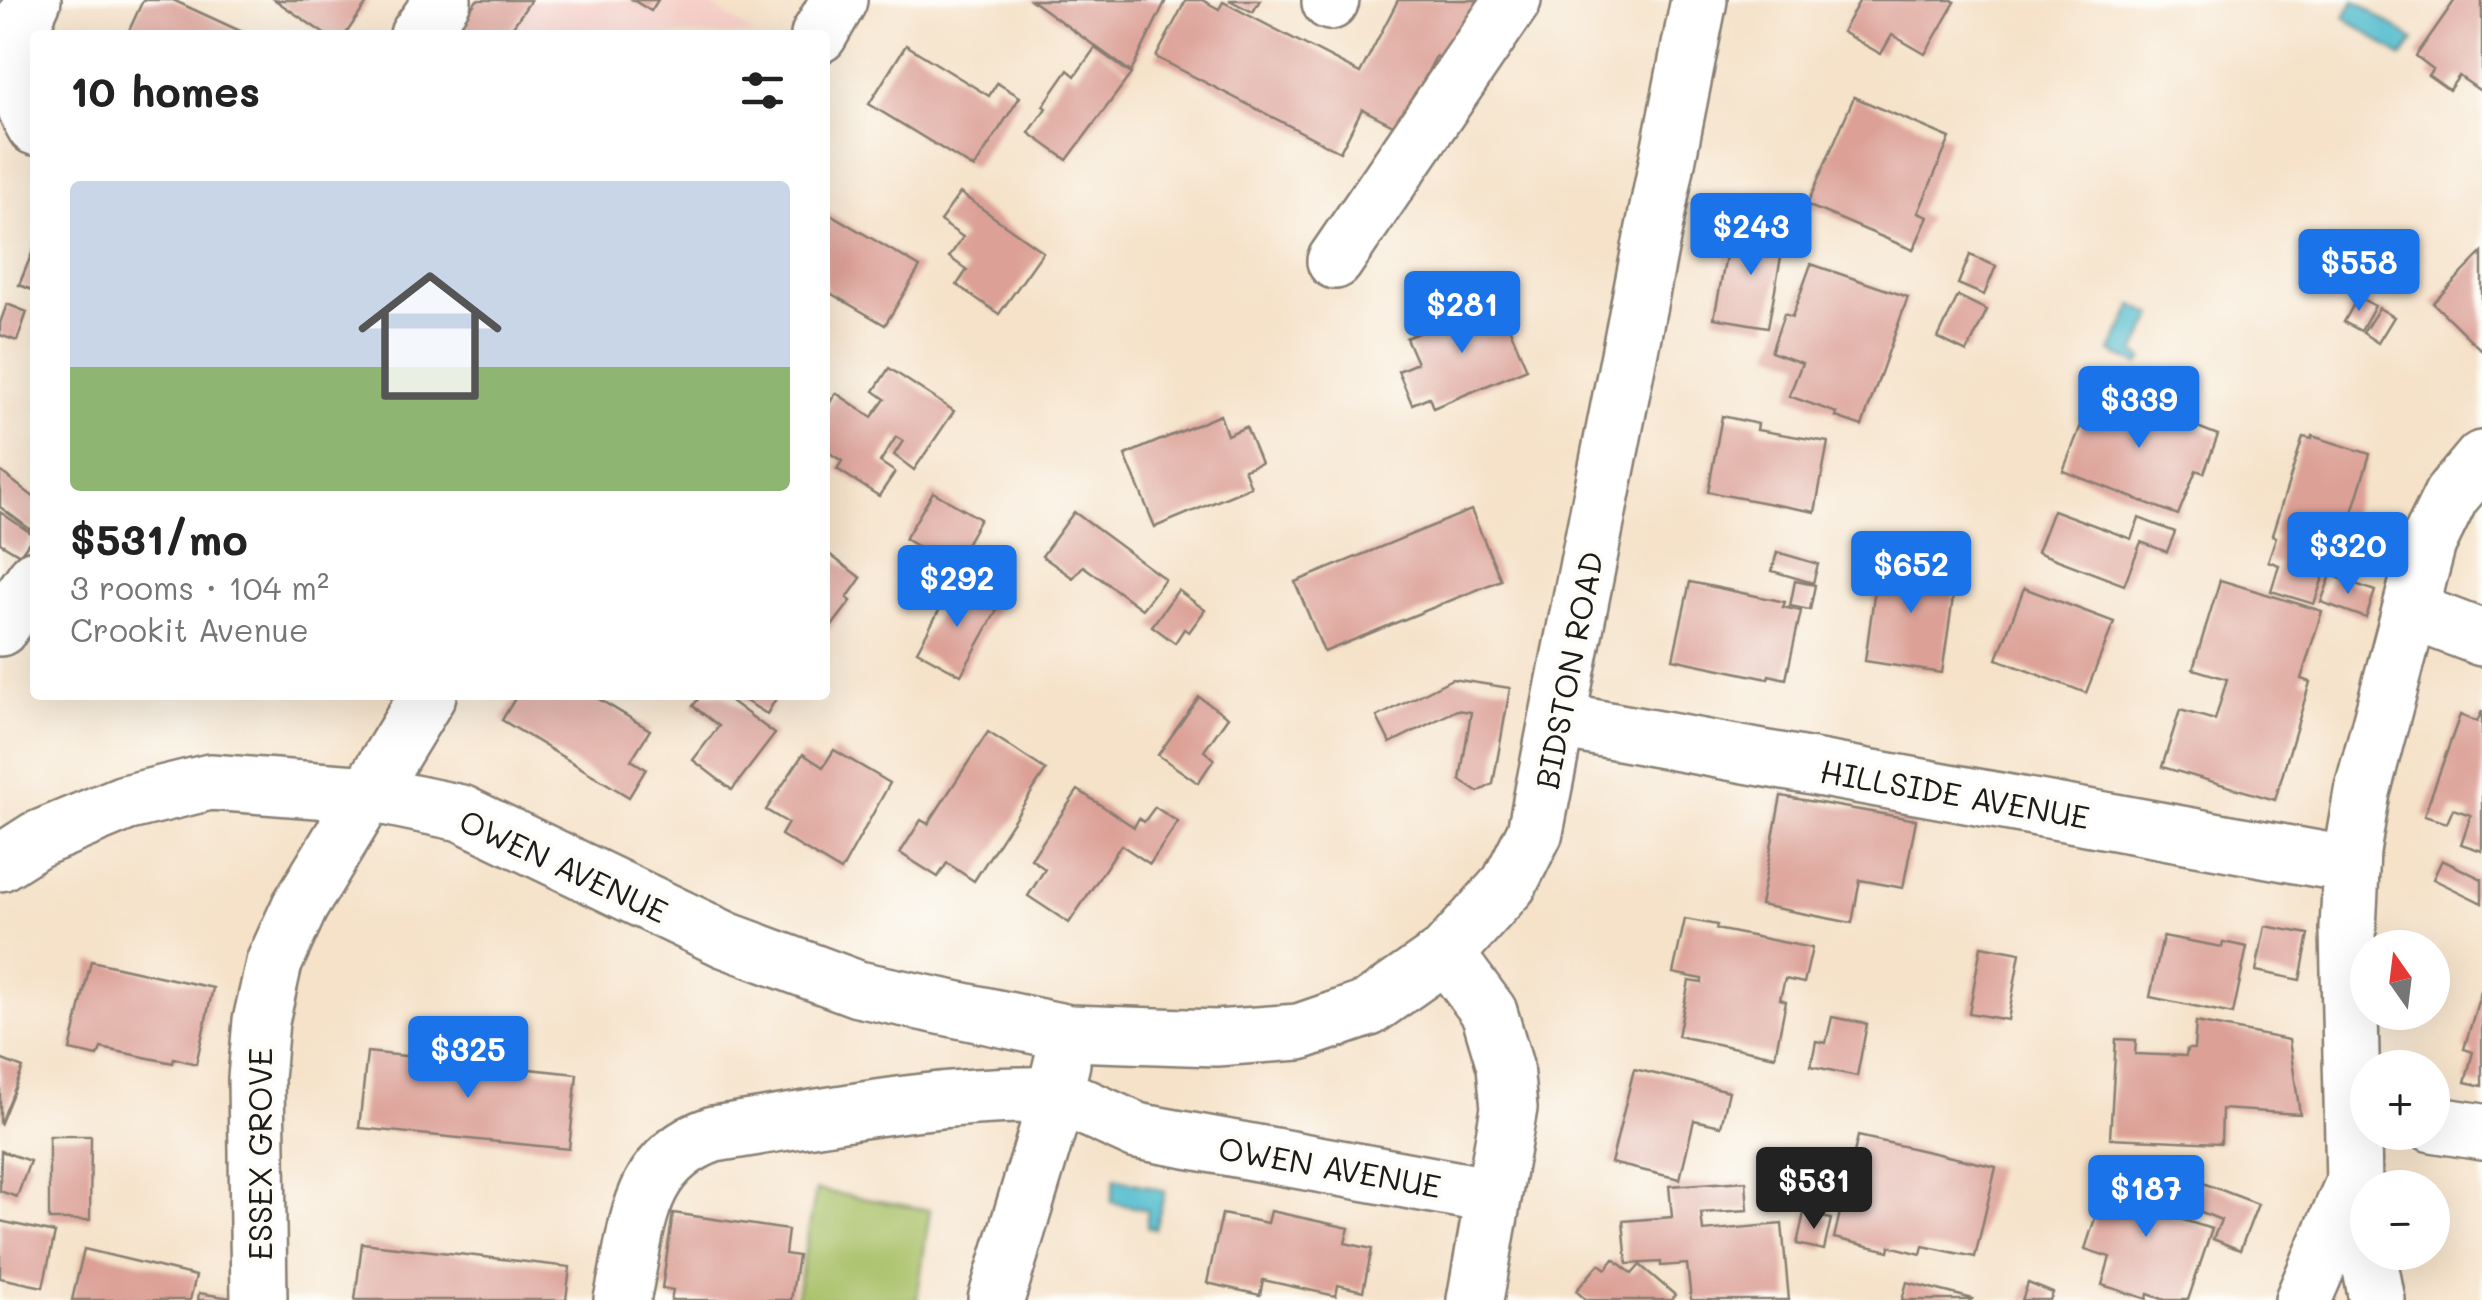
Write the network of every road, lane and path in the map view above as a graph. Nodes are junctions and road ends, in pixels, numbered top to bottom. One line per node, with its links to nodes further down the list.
1 (34, 0): 8 (street)
2 (443, 0): 6 (street)
3 (840, 0): 7 (street)
4 (1514, 0): 9 (street)
5 (1699, 0): 16 (street, BIDSTON ROAD)
6 (422, 30)
7 (822, 30)
8 (30, 119)
9 (1336, 261)
10 (2482, 459): 12 (street)
11 (30, 585): 13 (street)
12 (2410, 611): 14 (street); 19 (street)
13 (0, 628)
14 (2482, 638)
15 (425, 700): 17 (street, ESSEX GROVE)
16 (1559, 722): 19 (street, HILLSIDE AVENUE); 20 (street, BIDSTON ROAD)
17 (370, 794): 18 (street, OWEN AVENUE); 21 (street, OWEN AVENUE); 30 (street, ESSEX GROVE)
18 (0, 863)
19 (2351, 865): 22 (street)
20 (1446, 954): 21 (street, OWEN AVENUE); 27 (street)
21 (1069, 1033): 23 (street)
22 (2356, 1050)
23 (1058, 1095): 27 (street, OWEN AVENUE); 31 (street); 32 (street)
24 (2450, 1127): 25 (street)
25 (2482, 1132)
26 (2350, 1191): 33 (street)
27 (1493, 1196): 29 (street)
28 (2371, 1270): 34 (street)
29 (1490, 1290)
30 (259, 1300)
31 (622, 1300)
32 (996, 1300)
33 (2303, 1300)
34 (2377, 1300)

